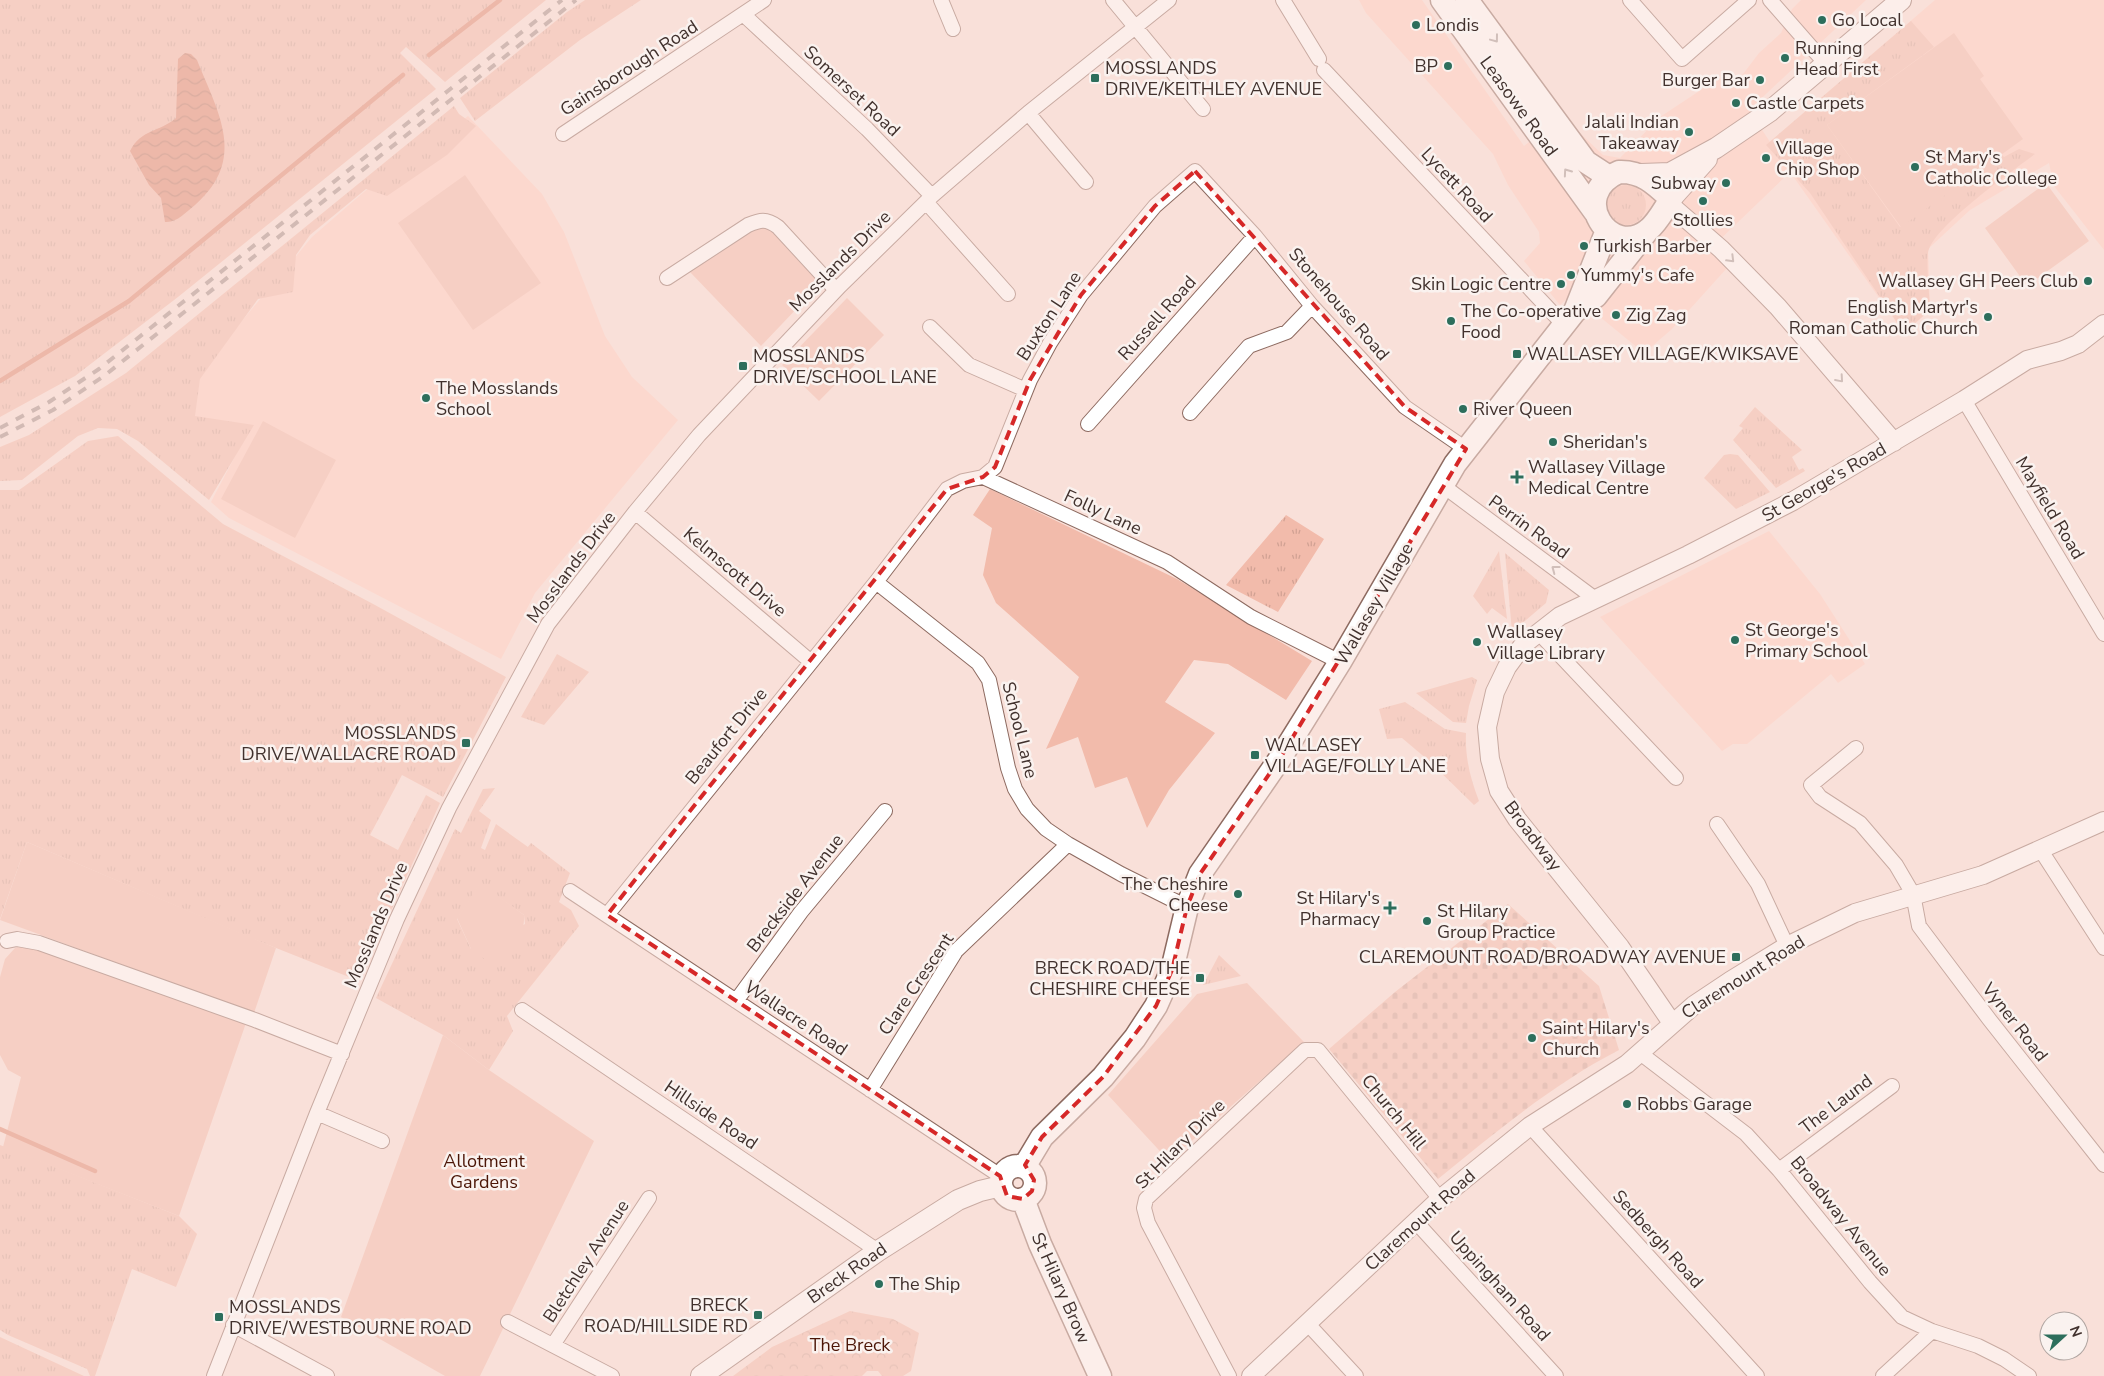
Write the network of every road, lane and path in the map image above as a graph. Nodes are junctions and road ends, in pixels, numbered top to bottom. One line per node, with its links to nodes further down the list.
1 (764, 0): 12 (street, Gainsborough Road)
2 (941, 0): 14 (street)
3 (1113, 0): 13 (street)
4 (1169, 0): 13 (street, Mosslands Drive)
5 (1283, 0): 33 (street, Lycett Road)
6 (1442, 0): 26 (main road, Leasowe Road, one-way to 6)
7 (1467, 0): 22 (main road, Leasowe Road, one-way to 22)
8 (1630, 0): 9 (street)
9 (1749, 0)
10 (1770, 0): 15 (street)
11 (1901, 0): 15 (main road)
12 (744, 15): 18 (street, Gainsborough Road); 24 (street, Somerset Road)
13 (1134, 26): 16 (street); 17 (street, Mosslands Drive)
14 (953, 29)
15 (1826, 64): 19 (main road)
16 (1204, 109)
17 (1028, 113): 23 (street); 24 (street, Mosslands Drive)
18 (563, 134)
19 (1716, 148): 21 (main road); 25 (main road)
20 (1195, 171): 28 (street, Stonehouse Road); 36 (street, Buxton Lane)
21 (1641, 174): 22 (main road); 25 (main road)
22 (1609, 177): 26 (main road)
23 (1086, 182)
24 (929, 199): 30 (street, Mosslands Drive); 31 (street, Somerset Road)
25 (1670, 201): 27 (main road); 40 (street, one-way to 40)
26 (1601, 221): 27 (main road); 33 (main road, Wallasey Village)
27 (1648, 230): 33 (main road, Wallasey Village)
28 (1255, 236): 32 (street, Stonehouse Road); 39 (street, Russell Road)
29 (667, 278): 30 (street)
30 (836, 290): 44 (street, Mosslands Drive)
31 (1008, 294)
32 (1312, 306): 38 (street); 41 (street, Stonehouse Road)
33 (1570, 318): 41 (main road, Wallasey Village)
34 (2103, 326): 37 (street, St George's Road)
35 (930, 327): 36 (street)
36 (1026, 390): 42 (street, Buxton Lane)
37 (1964, 400): 40 (street, St George's Road); 48 (street, Mayfield Road)
38 (1190, 412)
39 (1088, 424)
40 (1894, 442): 46 (street, St George's Road)
41 (1466, 448): 43 (main road, Wallasey Village)
42 (982, 477): 45 (street); 50 (street, Folly Lane)
43 (1442, 486): 46 (street, Perrin Road, one-way to 43); 50 (main road, Wallasey Village)
44 (635, 512): 49 (street, Kelmscott Drive); 70 (street, Mosslands Drive)
45 (876, 582): 49 (street, Beaufort Drive); 56 (street, School Lane)
46 (1594, 598): 47 (street, St George's Road)
47 (1538, 632): 52 (street); 67 (street, Broadway)
48 (2104, 634)
49 (810, 661): 61 (street, Beaufort Drive)
50 (1340, 662): 60 (main road, Wallasey Village)
51 (1856, 748): 59 (street, Vyner Road)
52 (1676, 778)
53 (885, 811): 65 (street, Breckside Avenue)
54 (2104, 822): 57 (street, Claremount Road)
55 (1717, 824): 63 (street)
56 (1068, 844): 60 (street, School Lane); 72 (street, Clare Crescent)
57 (2040, 849): 59 (street, Claremount Road); 64 (street)
58 (570, 891): 61 (street, Wallacre Road)
59 (1913, 894): 63 (street, Claremount Road); 76 (street, Vyner Road)
60 (1187, 907): 77 (main road)
61 (607, 915): 65 (street, Wallacre Road)
62 (7, 941): 70 (street)
63 (1787, 946): 67 (street, Claremount Road)
64 (2104, 948)
65 (736, 1001): 72 (street, Wallacre Road)
66 (522, 1010): 84 (street, Hillside Road)
67 (1672, 1022): 69 (street, Claremount Road)
68 (1318, 1050): 82 (street, Church Hill); 95 (street, St Hilary Drive)
69 (1640, 1053): 74 (street, Claremount Road); 78 (street, Broadway Avenue)
70 (342, 1054): 73 (street, Mosslands Drive)
71 (1892, 1086): 78 (street, The Laund)
72 (870, 1090): 79 (street, Wallacre Road)
73 (317, 1113): 75 (street); 87 (street, Mosslands Drive)
74 (1530, 1126): 82 (street, Claremount Road); 99 (street, Sedbergh Road)
75 (382, 1141)
76 (2104, 1165)
77 (1024, 1167): 79 (main road); 81 (main road)
78 (1779, 1170): 88 (street, Broadway Avenue)
79 (1001, 1181): 81 (main road); 84 (main road, Breck Road)
80 (649, 1198): 89 (street, Bletchley Avenue)
81 (1023, 1199): 94 (main road, St Hilary Brow)
82 (1440, 1199): 83 (street, Claremount Road)
83 (1416, 1222): 86 (street, Claremount Road); 98 (street, Uppingham Road)
84 (878, 1251): 93 (main road, Breck Road)
85 (508, 1322): 89 (street)
86 (1307, 1323): 96 (street, Claremount Road); 97 (street)
87 (233, 1325): 90 (street, Mosslands Drive); 91 (street)
88 (1932, 1331): 100 (street); 101 (street, Broadway Avenue)
89 (553, 1345): 92 (street)
90 (214, 1376)
91 (327, 1376)
92 (612, 1376)
93 (701, 1376)
94 (1100, 1376)
95 (1229, 1376)
96 (1250, 1376)
97 (1356, 1376)
98 (1556, 1376)
99 (1757, 1376)
100 (1883, 1376)
101 (2029, 1376)

